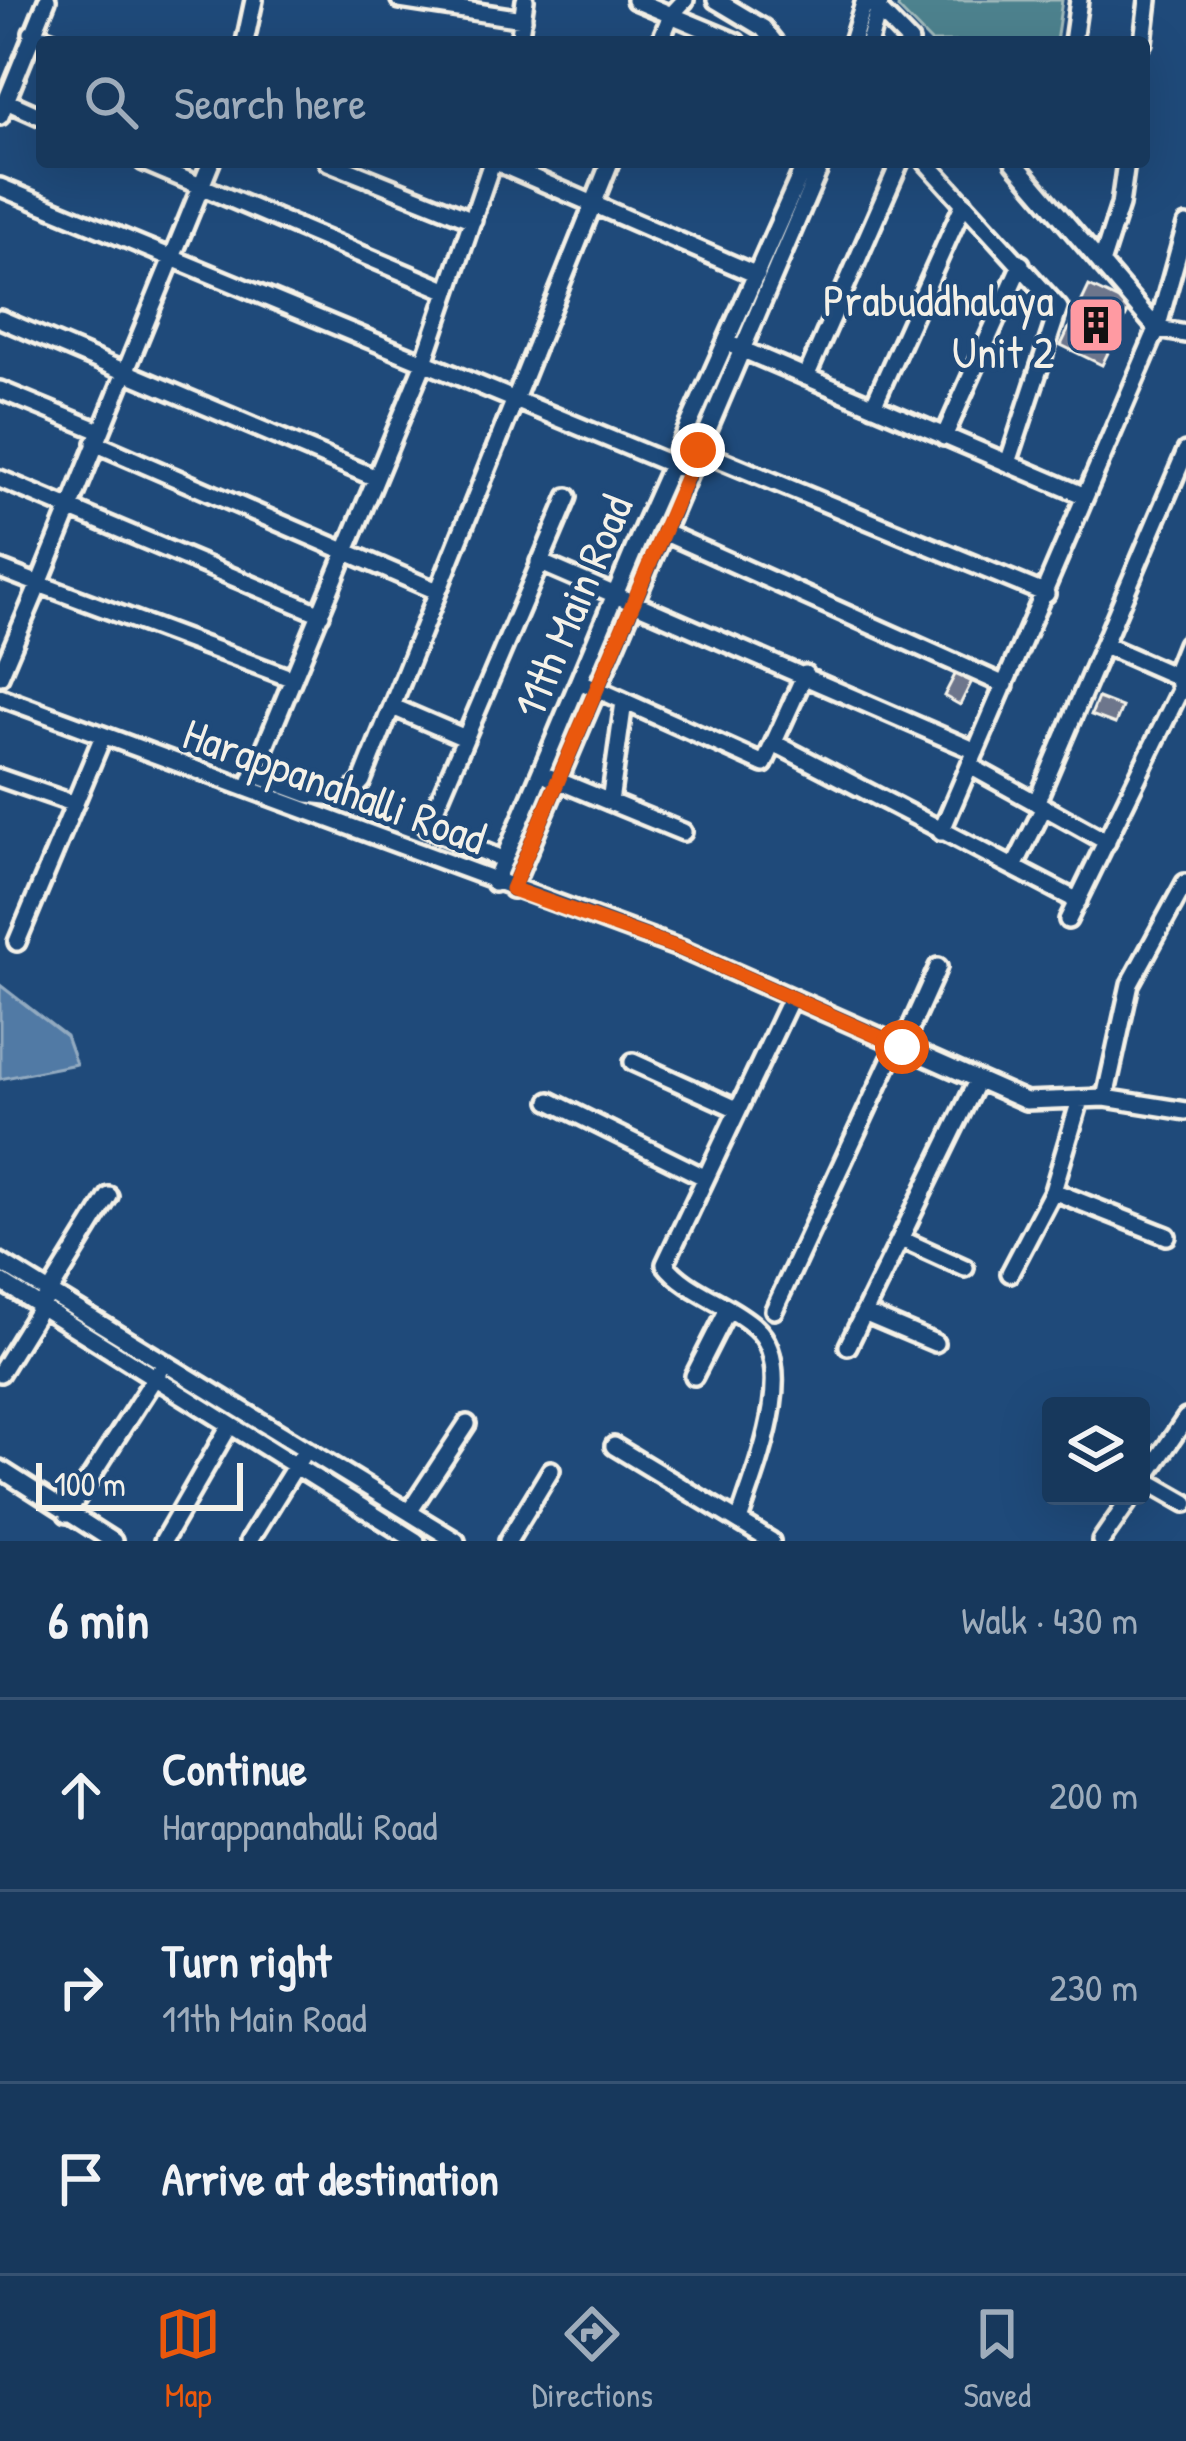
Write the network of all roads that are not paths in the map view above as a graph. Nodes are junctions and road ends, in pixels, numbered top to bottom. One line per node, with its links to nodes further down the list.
1 (47, 0): 13 (street)
2 (254, 0): 15 (street)
3 (400, 0): 12 (street)
4 (525, 0): 12 (street)
5 (635, 0): 11 (street)
6 (686, 0): 11 (street)
7 (716, 0): 19 (street)
8 (1079, 0): 23 (street)
9 (1148, 0): 24 (street)
10 (874, 2): 20 (street); 21 (street); 22 (street)
11 (671, 15): 17 (street); 18 (street)
12 (523, 19): 16 (street)
13 (32, 33): 14 (street); 25 (street)
14 (40, 36)
15 (246, 36)
16 (520, 36)
17 (662, 36)
18 (722, 36)
19 (769, 36)
20 (855, 36)
21 (870, 36)
22 (905, 36)
23 (1074, 36)
24 (1144, 36)
25 (3, 109): 26 (street)
26 (36, 116)
27 (158, 168): 39 (street)
28 (208, 168): 39 (street)
29 (343, 168): 43 (street)
30 (492, 168): 43 (street)
31 (508, 168): 42 (street)
32 (607, 168): 42 (street)
33 (803, 168): 48 (street, 11th Main Road)
34 (819, 168): 54 (street, 11th Main Road)
35 (897, 168): 57 (street)
36 (932, 168): 41 (street)
37 (1019, 168): 47 (street)
38 (1125, 168): 47 (street)
39 (200, 186): 45 (street); 50 (street)
40 (0, 187): 45 (street)
41 (964, 203): 46 (street); 60 (street)
42 (592, 204): 48 (street); 59 (street)
43 (472, 220): 50 (street)
44 (1186, 225): 49 (street)
45 (169, 257): 55 (street); 56 (street)
46 (1021, 264): 61 (street); 65 (street)
47 (1101, 264): 52 (street)
48 (757, 274): 54 (street, 11th Main Road)
49 (1181, 274): 52 (street)
50 (448, 291): 55 (street)
51 (0, 320): 56 (street)
52 (1157, 328): 53 (street); 70 (street)
53 (1186, 334)
54 (733, 346): 57 (street); 63 (street, 11th Main Road); 66 (street, 11th Main Road)
55 (422, 365): 59 (street); 67 (street)
56 (123, 372): 62 (street); 67 (street)
57 (806, 377): 60 (street)
58 (0, 390): 62 (street)
59 (511, 400): 66 (street); 77 (street)
60 (873, 406): 61 (street)
61 (944, 436): 65 (street)
62 (97, 437): 71 (street); 73 (street)
63 (698, 450): 66 (street, 11th Main Road); 79 (street)
64 (1186, 451): 83 (street)
65 (1008, 464): 70 (street)
66 (680, 469): 72 (street, 11th Main Road); 78 (street, 11th Main Road)
67 (376, 478): 73 (street)
68 (0, 479): 71 (street)
69 (568, 496): 74 (street)
70 (1085, 496): 79 (street)
71 (69, 508): 76 (street); 81 (street)
72 (663, 532): 80 (street, 11th Main Road); 89 (street)
73 (348, 548): 77 (street); 81 (street)
74 (539, 562): 78 (street); 95 (street)
75 (0, 569): 76 (street)
76 (39, 584): 85 (street); 87 (street)
77 (437, 591): 93 (street)
78 (616, 594): 80 (street); 88 (street, 11th Main Road)
79 (1046, 594): 89 (street)
80 (634, 601): 84 (street); 90 (street, 11th Main Road)
81 (321, 614): 87 (street)
82 (1186, 644): 86 (street)
83 (1104, 645): 86 (street); 105 (street)
84 (805, 674): 96 (street); 97 (street)
85 (0, 676)
86 (1175, 676): 108 (street)
87 (293, 680): 98 (street)
88 (580, 680): 90 (street); 99 (street, 11th Main Road)
89 (1005, 685): 97 (street)
90 (597, 689): 92 (street); 101 (street, 11th Main Road)
91 (0, 697): 94 (street, Harappanahalli Road)
92 (624, 702): 96 (street); 103 (street)
93 (392, 707): 95 (street); 98 (street)
94 (103, 736): 102 (street, Harappanahalli Road); 104 (street)
95 (465, 738): 109 (street)
96 (776, 744): 107 (street)
97 (973, 758): 105 (street); 107 (street)
98 (254, 774): 102 (street)
99 (540, 774): 101 (street); 109 (street, 11th Main Road)
100 (0, 778): 104 (street)
101 (558, 780): 103 (street); 113 (street, 11th Main Road)
102 (247, 791): 111 (street, Harappanahalli Road)
103 (610, 802): 106 (street)
104 (75, 804): 116 (street)
105 (1040, 805): 108 (street); 110 (street)
106 (683, 832)
107 (940, 832): 110 (street)
108 (1107, 842): 114 (street)
109 (503, 860): 111 (street, 11th Main Road)
110 (1014, 867): 114 (street)
111 (494, 883): 113 (street, Harappanahalli Road)
112 (1185, 883): 122 (street)
113 (512, 889): 118 (street, Harappanahalli Road)
114 (1078, 901): 115 (street)
115 (1068, 920)
116 (17, 942)
117 (938, 968): 119 (street)
118 (791, 998): 119 (street, Harappanahalli Road); 125 (street)
119 (899, 1046): 121 (street, Harappanahalli Road); 138 (street)
120 (633, 1062): 125 (street)
121 (977, 1081): 123 (street, Harappanahalli Road); 131 (street)
122 (1105, 1098): 123 (street, Harappanahalli Road); 126 (street, Harappanahalli Road)
123 (1080, 1100): 128 (street)
124 (550, 1101): 127 (street)
125 (737, 1109): 127 (street)
126 (1186, 1112)
127 (704, 1177): 137 (street)
128 (1053, 1191): 130 (street); 134 (street)
129 (109, 1196): 136 (street)
130 (1167, 1236)
131 (901, 1239): 133 (street); 139 (street)
132 (0, 1262): 136 (street)
133 (965, 1268)
134 (1010, 1273)
135 (0, 1281): 136 (street)
136 (45, 1299): 142 (street); 143 (street)
137 (728, 1309): 144 (street); 159 (street)
138 (774, 1310)
139 (864, 1313): 140 (street); 141 (street)
140 (935, 1343)
141 (848, 1346)
142 (160, 1370): 147 (street); 149 (street); 158 (street)
143 (0, 1373)
144 (694, 1376)
145 (1186, 1418): 153 (street)
146 (467, 1424): 157 (street)
147 (230, 1425): 150 (street); 162 (street)
148 (614, 1446): 159 (street)
149 (306, 1450): 150 (street); 157 (street)
150 (296, 1465): 160 (street); 163 (street)
151 (0, 1469): 158 (street)
152 (551, 1470): 166 (street)
153 (1150, 1470)
154 (1150, 1486): 155 (street)
155 (1186, 1503)
156 (1126, 1505): 168 (street)
157 (410, 1512): 165 (street)
158 (67, 1514): 161 (street)
159 (740, 1521): 167 (street)
160 (396, 1536): 164 (street)
161 (112, 1541)
162 (163, 1541)
163 (249, 1541)
164 (416, 1541)
165 (456, 1541)
166 (508, 1541)
167 (771, 1541)
168 (1101, 1541)

